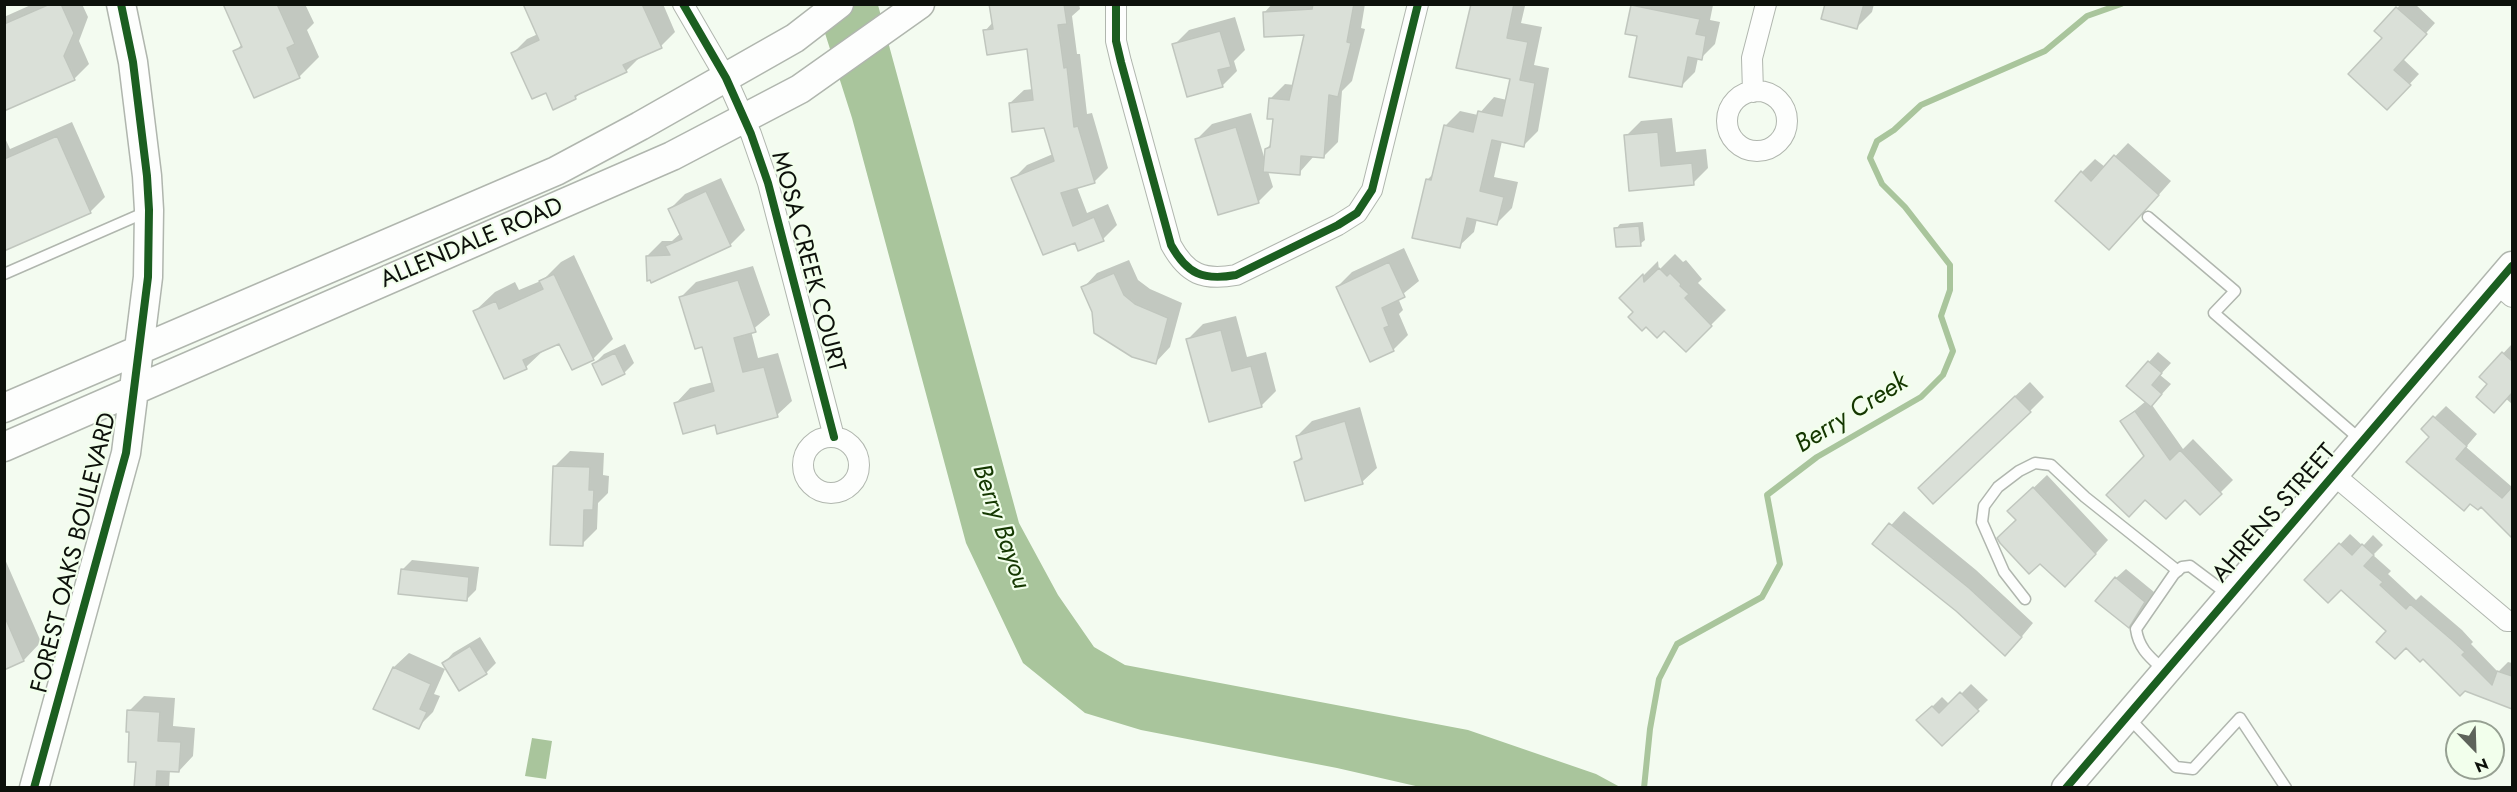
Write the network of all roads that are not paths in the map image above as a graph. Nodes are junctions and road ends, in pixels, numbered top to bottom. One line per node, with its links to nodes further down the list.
1 (121, 4): 13 (main road, FOREST OAKS BOULEVARD)
2 (683, 4): 8 (street, MOSA CREEK COURT)
3 (839, 4): 8 (main road, ALLENDALE ROAD)
4 (920, 4): 10 (main road, ALLENDALE ROAD)
5 (1116, 4): 6 (street)
6 (1418, 4)
7 (1766, 4): 9 (street)
8 (726, 78): 10 (street, MOSA CREEK COURT); 11 (main road, ALLENDALE ROAD)
9 (1753, 92)
10 (746, 119): 12 (main road, ALLENDALE ROAD); 20 (street, MOSA CREEK COURT)
11 (556, 171): 12 (main road); 17 (main road, ALLENDALE ROAD)
12 (567, 203): 18 (main road, ALLENDALE ROAD)
13 (149, 210): 15 (lane); 17 (main road, FOREST OAKS BOULEVARD)
14 (2148, 217): 21 (lane)
15 (4, 274)
16 (2508, 282): 21 (main road, AHRENS STREET)
17 (140, 348): 18 (main road, FOREST OAKS BOULEVARD); 19 (main road, ALLENDALE ROAD)
18 (136, 391): 22 (main road, ALLENDALE ROAD); 30 (main road, FOREST OAKS BOULEVARD)
19 (5, 404)
20 (834, 437)
21 (2363, 442): 23 (main road, AHRENS STREET)
22 (4, 447)
23 (2334, 475): 25 (main road, AHRENS STREET); 27 (street)
24 (2178, 571): 25 (lane); 26 (lane); 28 (lane)
25 (2230, 596): 28 (main road, AHRENS STREET)
26 (2025, 599)
27 (2512, 621)
28 (2166, 671): 29 (main road, AHRENS STREET)
29 (2127, 716): 31 (main road, AHRENS STREET); 32 (lane)
30 (34, 788)
31 (2066, 788)
32 (2286, 788)

